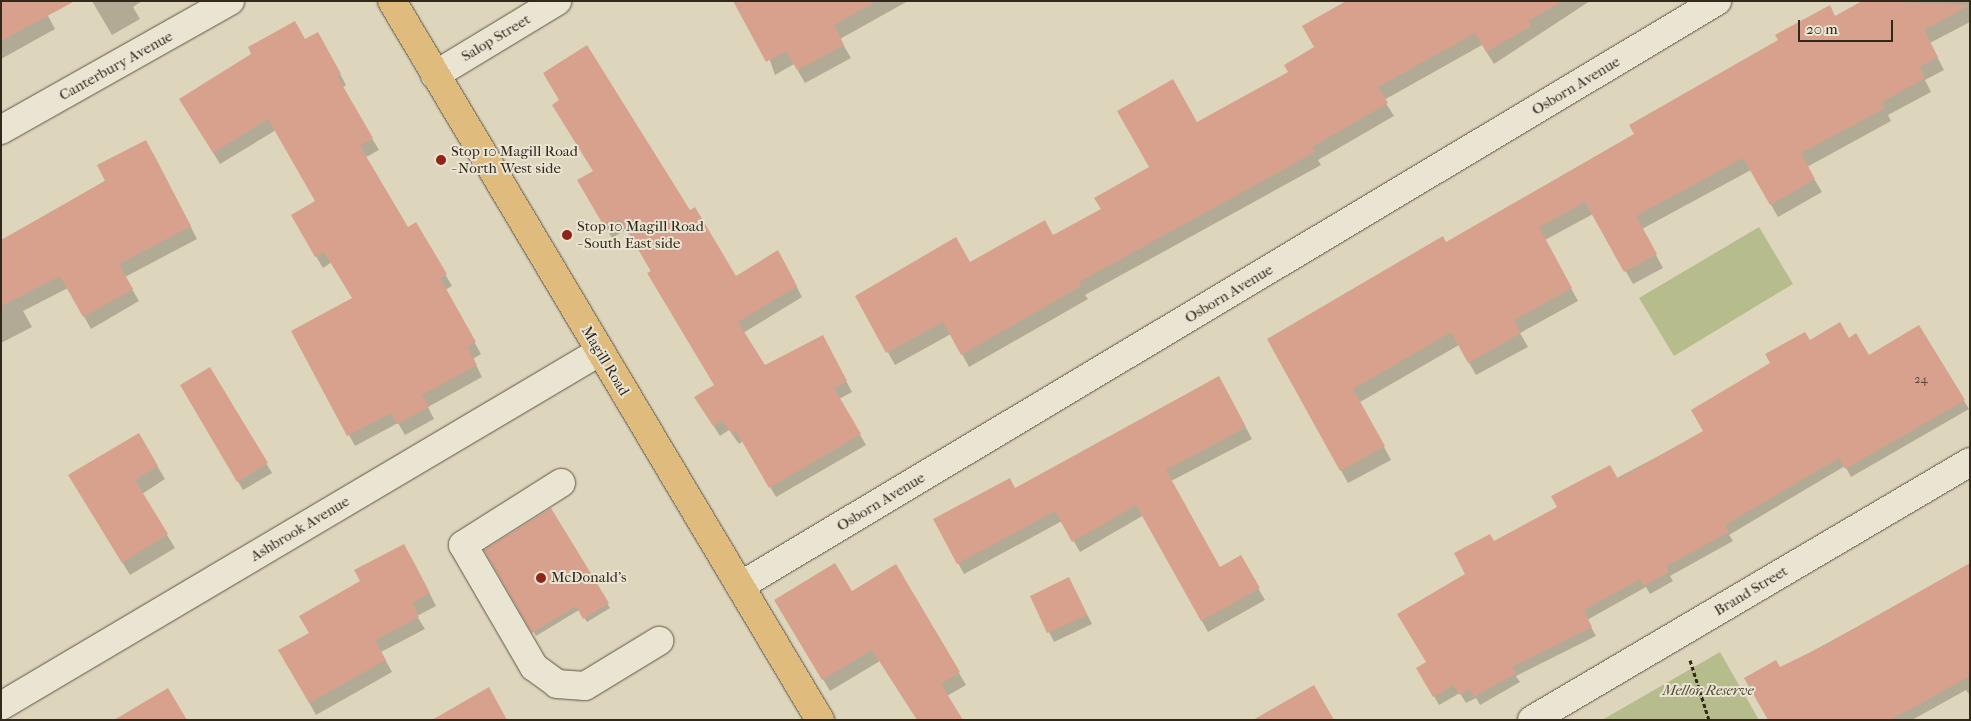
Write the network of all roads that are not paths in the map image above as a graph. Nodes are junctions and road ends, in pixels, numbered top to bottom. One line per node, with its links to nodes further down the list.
1 (230, 1): 6 (street, Canterbury Avenue)
2 (392, 1): 5 (main road, Magill Road)
3 (557, 1): 5 (street, Salop Street)
4 (1717, 1): 10 (street, Osborn Avenue)
5 (434, 75): 7 (main road, Magill Road)
6 (1, 130)
7 (599, 352): 10 (main road, Magill Road); 12 (street, Ashbrook Avenue)
8 (1970, 462): 14 (street, Brand Street)
9 (561, 483): 11 (street)
10 (740, 586): 13 (main road, Magill Road)
11 (659, 641)
12 (1, 706)
13 (820, 720)
14 (1532, 720)

